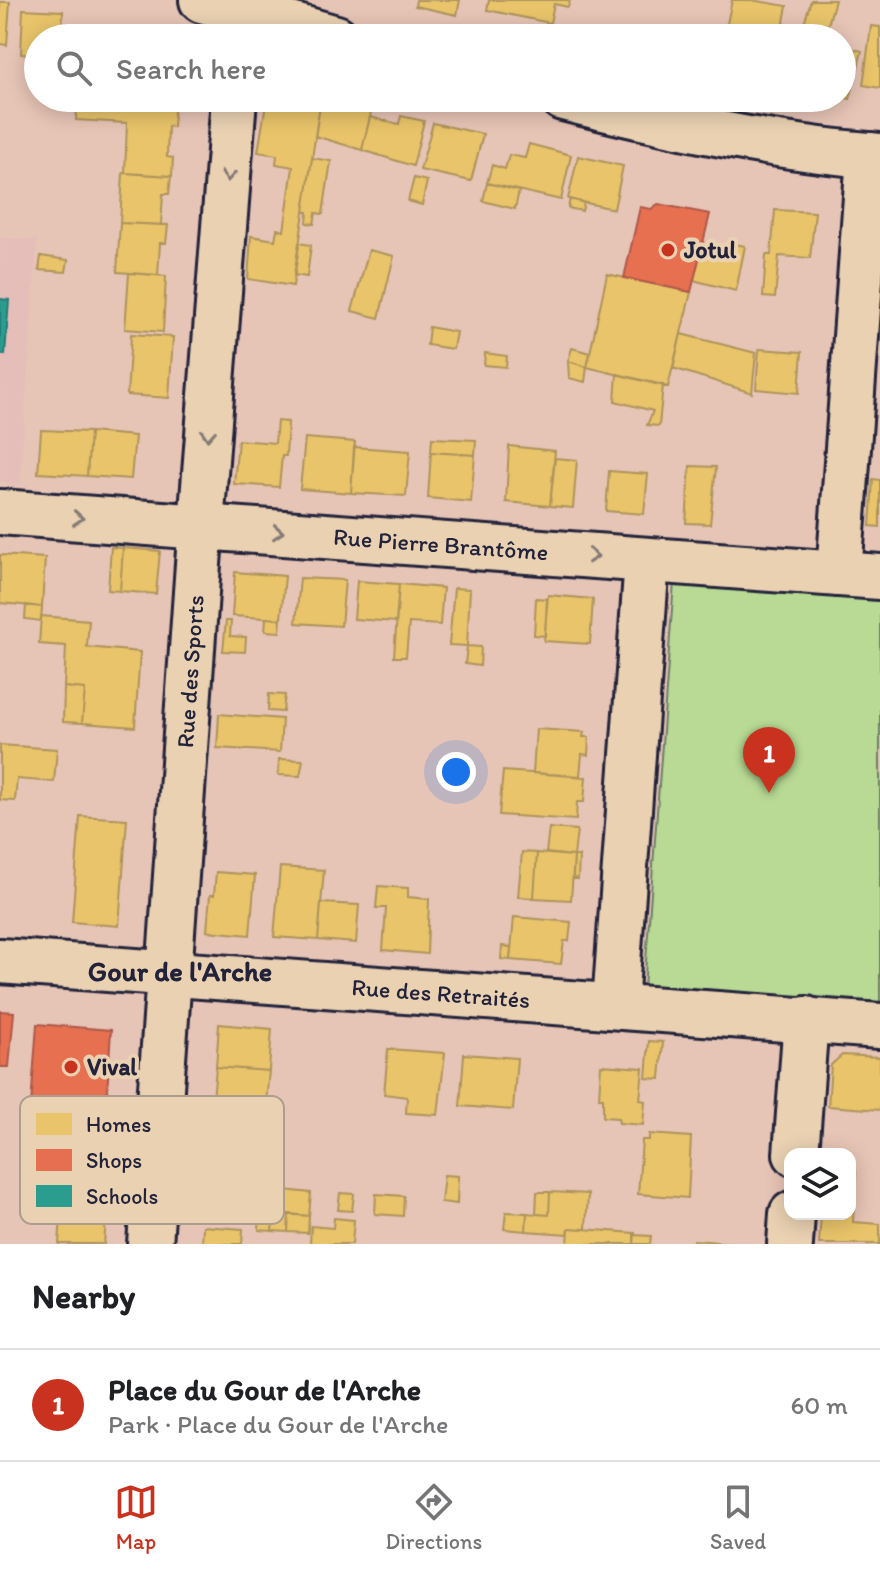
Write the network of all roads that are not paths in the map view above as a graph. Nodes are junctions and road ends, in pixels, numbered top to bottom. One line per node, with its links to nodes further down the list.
1 (202, 0): 2 (street)
2 (241, 24)
3 (233, 112): 7 (street, Rue des Sports, one-way to 7)
4 (618, 112): 5 (street)
5 (874, 156): 9 (street)
6 (0, 512): 7 (street, Rue Pierre Brantôme, one-way to 7)
7 (201, 527): 8 (street, Rue Pierre Brantôme, one-way to 8); 11 (street, Rue des Sports)
8 (647, 560): 9 (street, Rue Pierre Brantôme); 12 (street)
9 (860, 575)
10 (0, 961): 11 (street, Rue des Retraités)
11 (171, 972): 12 (street, Rue des Retraités); 15 (street, Rue des Sports)
12 (615, 1005): 13 (street, Rue des Retraités)
13 (806, 1019): 14 (street, Rue des Retraités); 16 (street)
14 (880, 1026)
15 (161, 1096)
16 (796, 1148)
17 (792, 1220): 20 (street)
18 (152, 1224): 19 (street, Rue des Sports)
19 (150, 1244)
20 (790, 1244)

